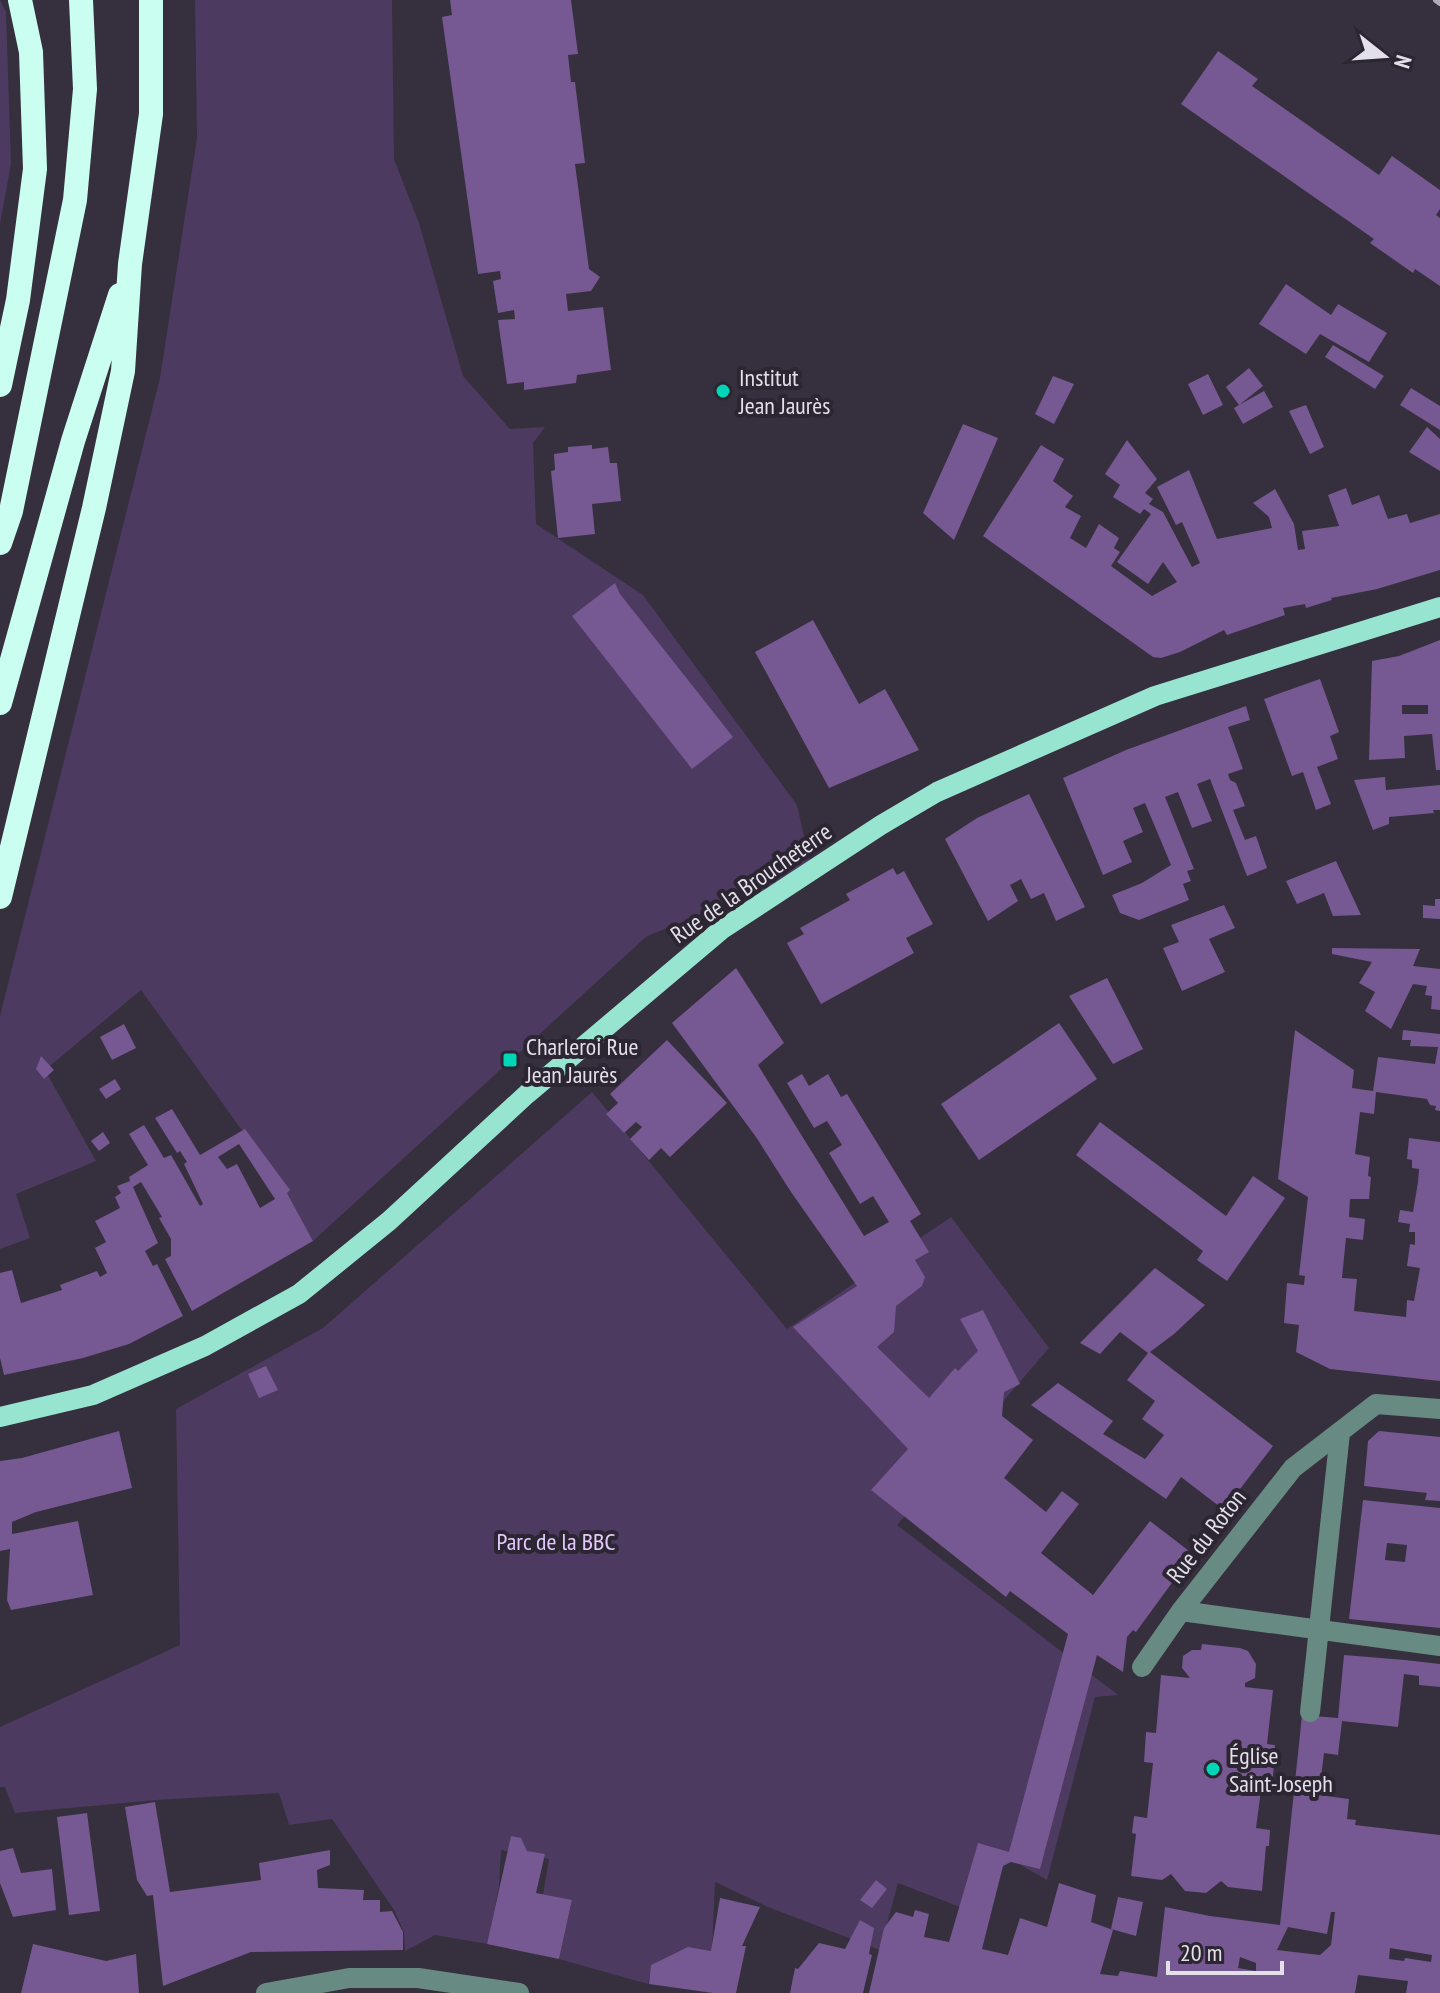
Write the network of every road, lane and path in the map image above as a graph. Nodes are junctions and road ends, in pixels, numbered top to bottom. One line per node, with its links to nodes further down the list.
1 (20, 0): 5 (highway)
2 (81, 0): 6 (highway)
3 (151, 0): 4 (highway)
4 (130, 264): 8 (highway); 9 (highway)
5 (0, 385)
6 (0, 543)
7 (1440, 607): 11 (main road, Rue de la Broucheterre)
8 (0, 703)
9 (0, 897)
10 (1440, 1409): 12 (street, Rue du Roton)
11 (0, 1417)
12 (1340, 1433): 13 (street, Rue du Roton); 14 (street)
13 (1181, 1611): 14 (street, Rue du Roton); 16 (street)
14 (1318, 1631): 15 (street, Rue du Roton); 17 (street)
15 (1440, 1646)
16 (1142, 1667)
17 (1310, 1712)
18 (266, 1993): 19 (street)
19 (519, 1993)

